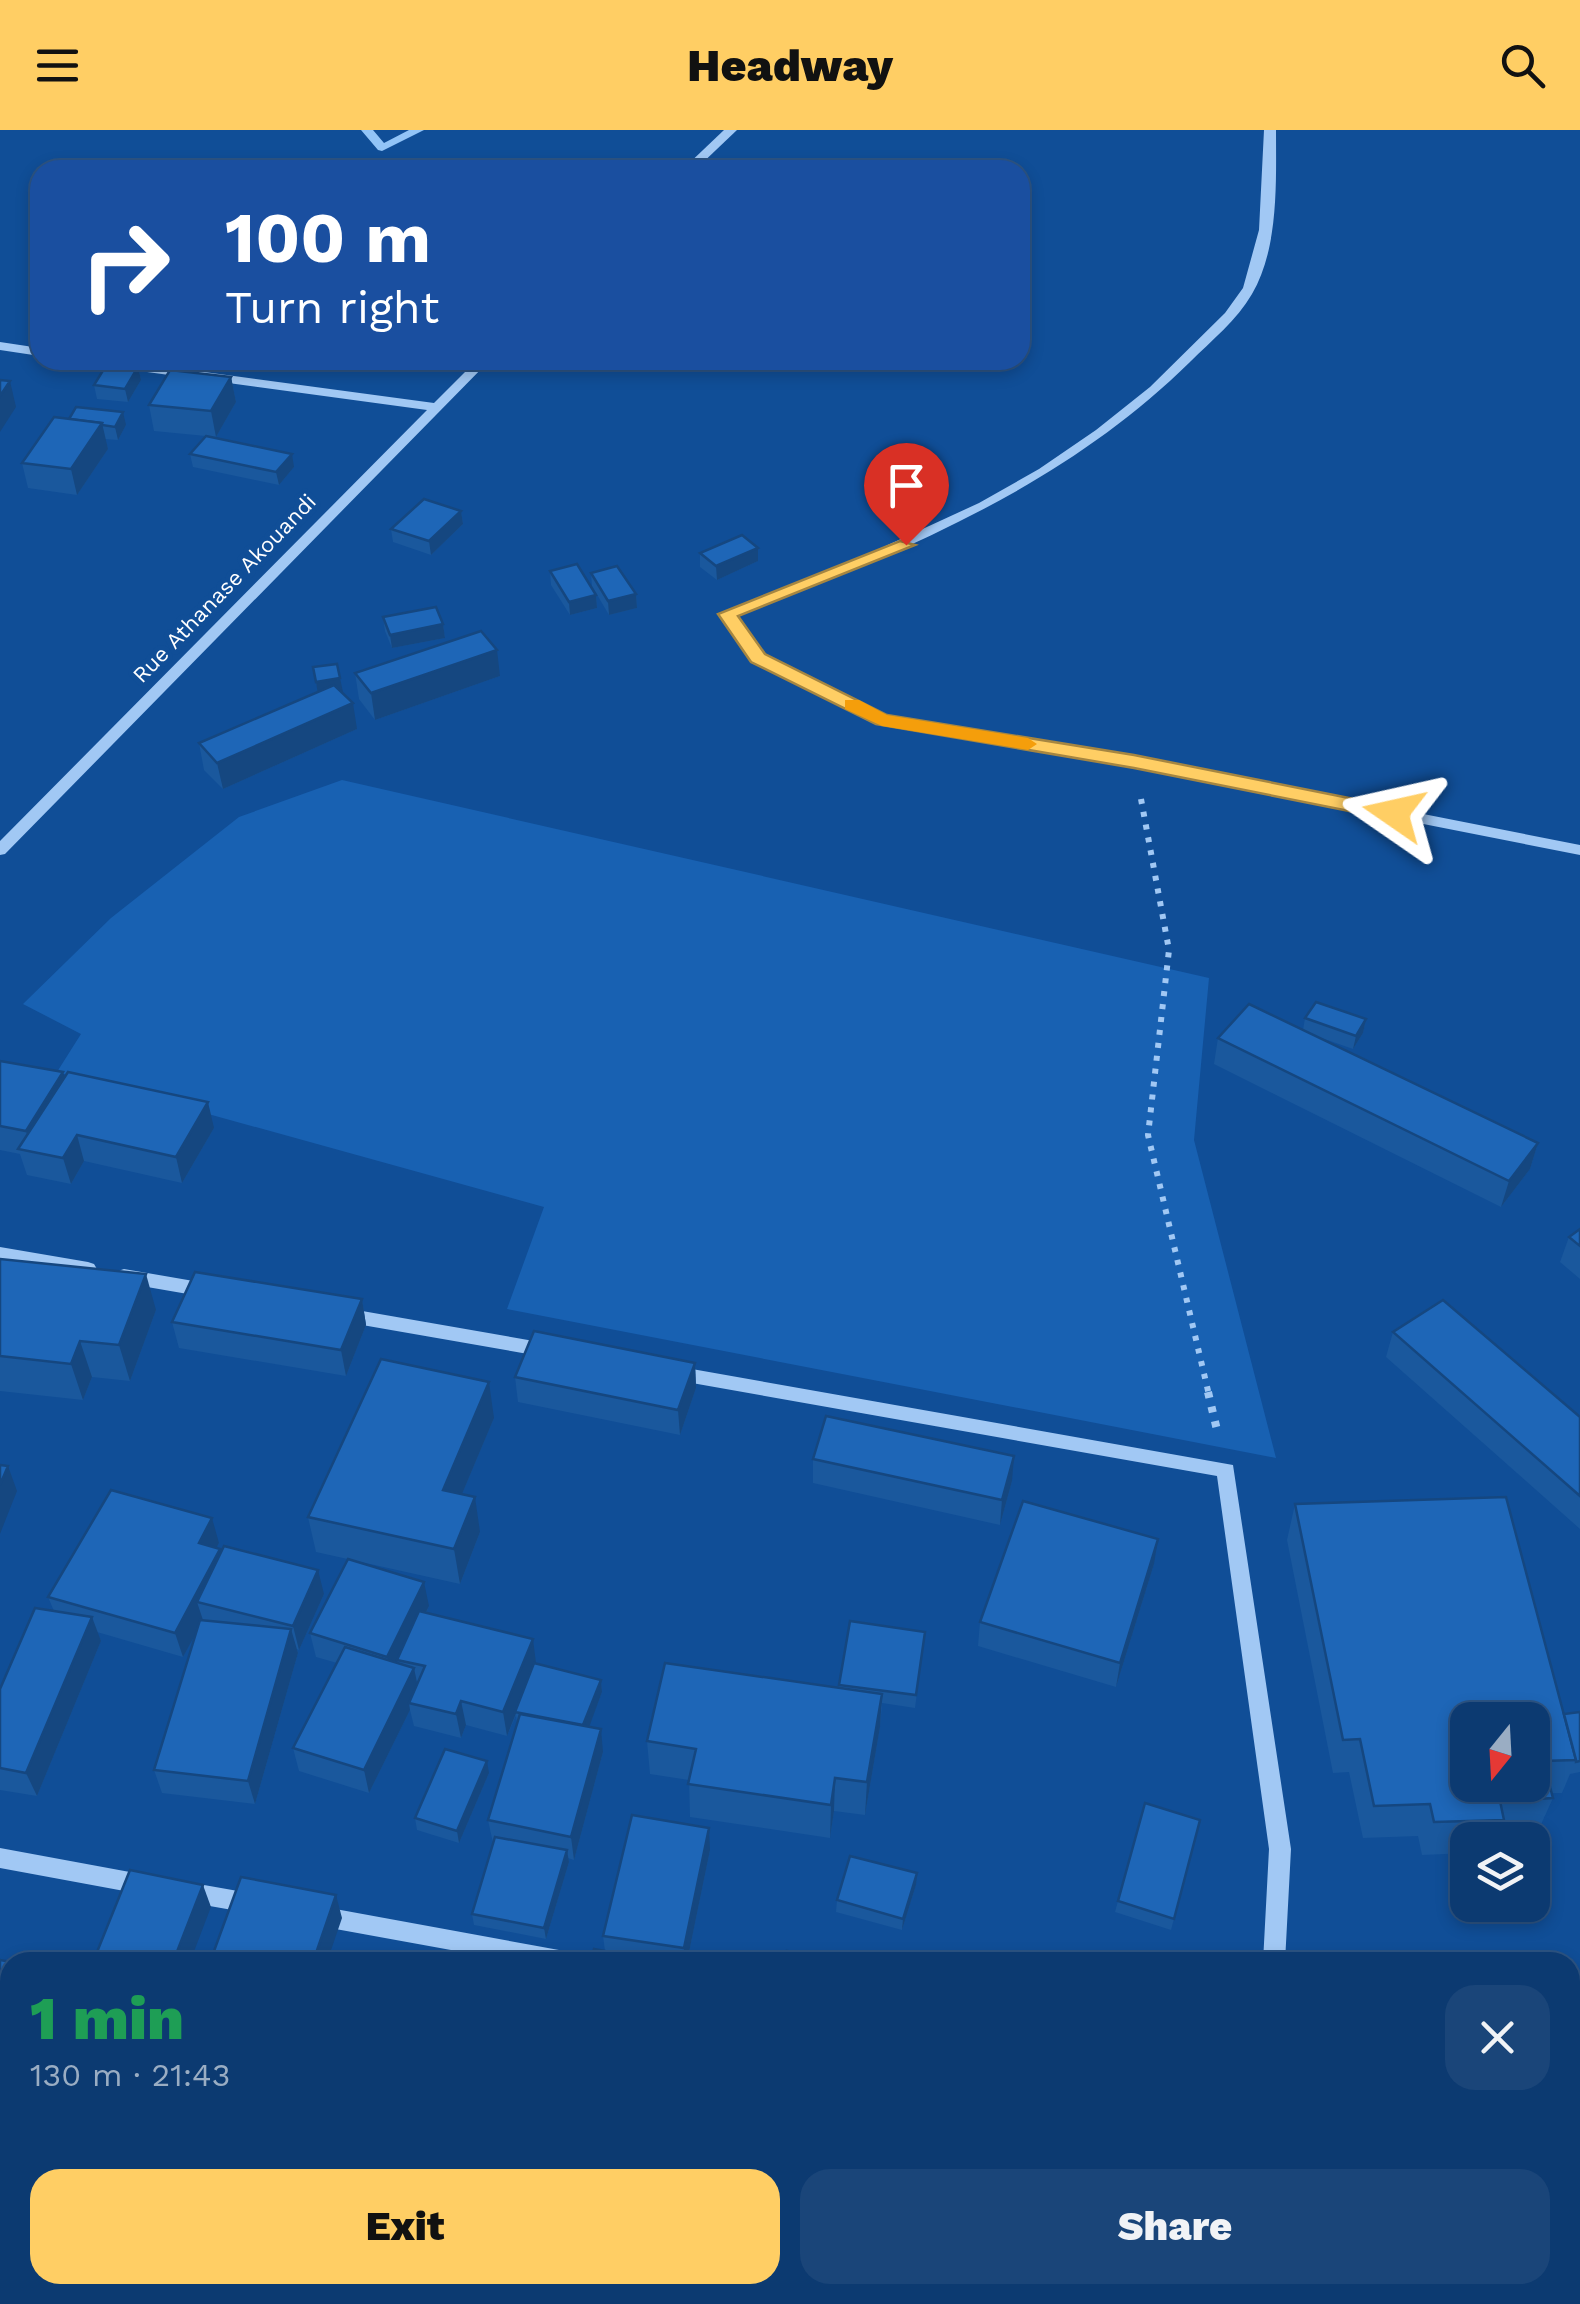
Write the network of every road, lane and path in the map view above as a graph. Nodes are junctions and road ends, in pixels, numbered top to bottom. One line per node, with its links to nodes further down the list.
1 (732, 130): 3 (street)
2 (1270, 130): 9 (street)
3 (699, 160)
4 (0, 346): 5 (street)
5 (30, 350)
6 (162, 370): 8 (street)
7 (473, 370): 8 (street, Rue Athanase Akouandi)
8 (434, 407): 10 (street, Rue Athanase Akouandi)
9 (1134, 762): 11 (street); 17 (path)
10 (0, 850)
11 (1580, 850)
12 (0, 1254): 13 (street)
13 (234, 1295)
14 (331, 1312): 15 (street)
15 (564, 1354)
16 (662, 1370): 17 (street)
17 (1226, 1470): 20 (street)
18 (0, 1858): 19 (street)
19 (515, 1952)
20 (1275, 1952)

